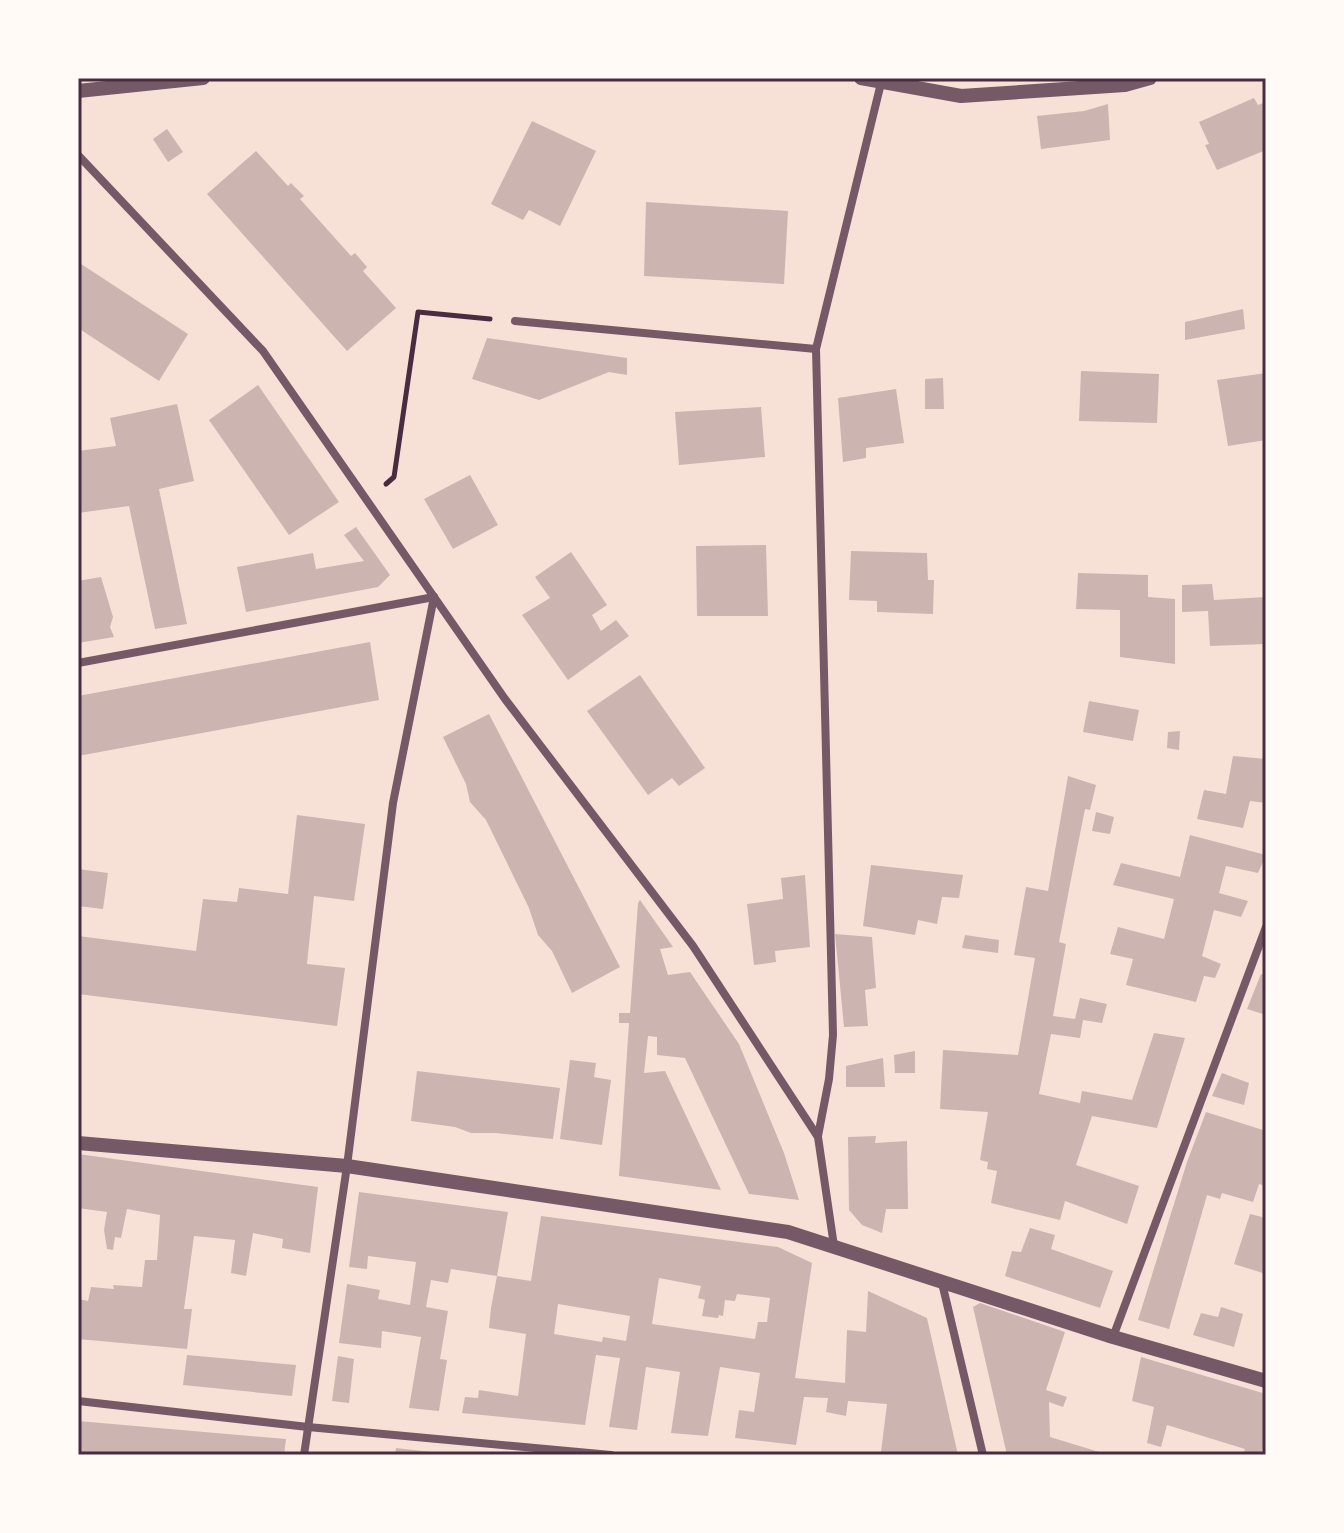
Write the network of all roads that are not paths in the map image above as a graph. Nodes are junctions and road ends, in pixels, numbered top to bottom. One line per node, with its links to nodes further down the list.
1 (203, 78): 5 (street)
2 (861, 78): 4 (street)
3 (1150, 78): 4 (street)
4 (882, 80): 8 (street)
5 (78, 91)
6 (78, 155): 9 (street)
7 (515, 321): 8 (street)
8 (816, 349): 12 (street)
9 (434, 597): 10 (street); 12 (street); 14 (street)
10 (78, 663)
11 (1266, 927): 17 (street)
12 (818, 1137): 15 (street)
13 (78, 1143): 14 (street)
14 (347, 1166): 15 (street); 20 (street)
15 (834, 1246): 16 (street)
16 (942, 1283): 17 (street); 23 (street)
17 (1113, 1337): 18 (street)
18 (1266, 1381)
19 (78, 1401): 20 (street)
20 (308, 1427): 21 (street); 22 (street)
21 (304, 1455)
22 (611, 1455)
23 (983, 1455)

